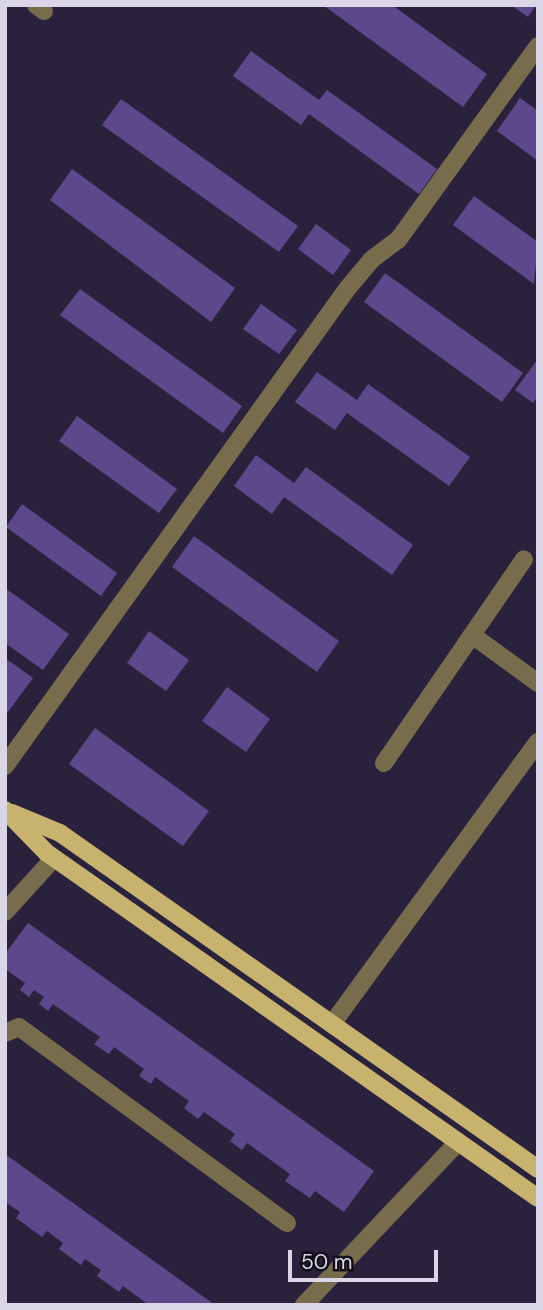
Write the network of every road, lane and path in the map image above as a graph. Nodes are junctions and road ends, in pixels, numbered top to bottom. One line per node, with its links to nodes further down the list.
1 (538, 46): 7 (street)
2 (524, 559): 3 (street)
3 (472, 635): 4 (street); 6 (street)
4 (538, 683)
5 (538, 743): 11 (street)
6 (384, 763)
7 (5, 766)
8 (6, 810): 9 (main road); 11 (main road)
9 (54, 858): 10 (street); 13 (main road)
10 (5, 912)
11 (332, 1024): 14 (main road)
12 (5, 1032): 16 (street)
13 (458, 1142): 15 (main road); 17 (street)
14 (538, 1169)
15 (538, 1198)
16 (287, 1223)
17 (304, 1305)

